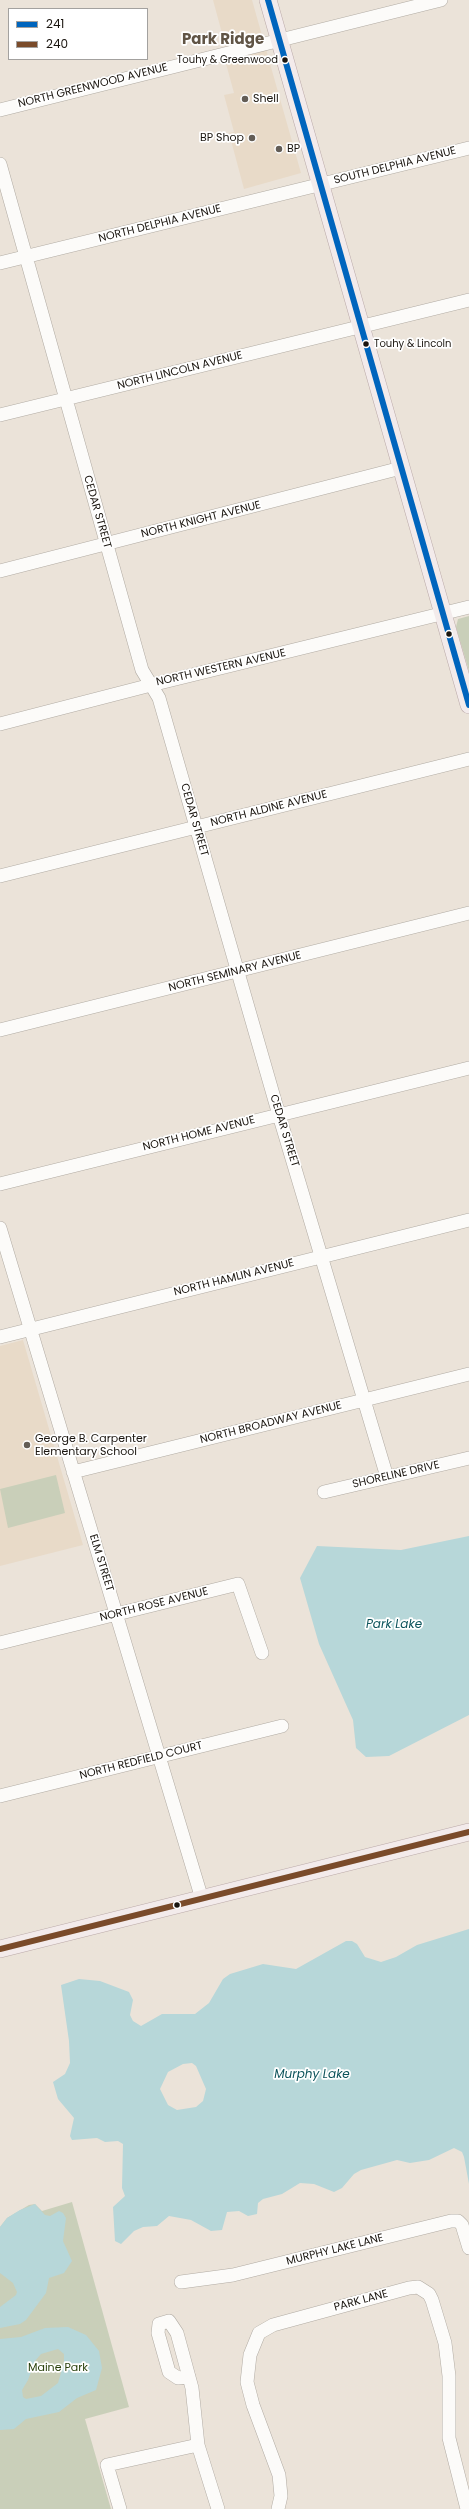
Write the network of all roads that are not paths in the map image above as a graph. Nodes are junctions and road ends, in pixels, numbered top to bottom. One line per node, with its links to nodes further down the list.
1 (268, 0): 3 (main road)
2 (441, 0): 3 (street, NORTH GREENWOOD AVENUE)
3 (280, 39): 4 (street, NORTH GREENWOOD AVENUE); 7 (main road)
4 (0, 110)
5 (469, 148): 7 (street, SOUTH DELPHIA AVENUE)
6 (0, 164): 8 (street, CEDAR STREET)
7 (321, 185): 8 (street, NORTH DELPHIA AVENUE); 11 (main road)
8 (26, 256): 9 (street, NORTH DELPHIA AVENUE); 12 (street, CEDAR STREET)
9 (0, 263)
10 (469, 300): 11 (street, NORTH LINCOLN AVENUE)
11 (361, 326): 12 (street, NORTH LINCOLN AVENUE); 14 (main road)
12 (66, 399): 13 (street, NORTH LINCOLN AVENUE); 15 (street, CEDAR STREET)
13 (0, 415)
14 (401, 468): 15 (street, NORTH KNIGHT AVENUE); 18 (main road)
15 (106, 544): 16 (street, NORTH KNIGHT AVENUE); 19 (street, CEDAR STREET)
16 (0, 571)
17 (469, 607): 18 (street, NORTH WESTERN AVENUE)
18 (442, 614): 19 (street, NORTH WESTERN AVENUE); 20 (main road)
19 (151, 685): 21 (street, NORTH WESTERN AVENUE); 23 (street, CEDAR STREET)
20 (469, 705)
21 (0, 724)
22 (469, 759): 23 (street, NORTH ALDINE AVENUE)
23 (196, 827): 24 (street, NORTH ALDINE AVENUE); 26 (street, CEDAR STREET)
24 (0, 876)
25 (469, 913): 26 (street, NORTH SEMINARY AVENUE)
26 (237, 971): 27 (street, NORTH SEMINARY AVENUE); 29 (street, CEDAR STREET)
27 (0, 1030)
28 (469, 1068): 29 (street, NORTH HOME AVENUE)
29 (279, 1115): 30 (street, NORTH HOME AVENUE); 33 (street, CEDAR STREET)
30 (0, 1184)
31 (469, 1220): 33 (street, NORTH HAMLIN AVENUE)
32 (0, 1228): 34 (street, ELM STREET)
33 (322, 1257): 34 (street, NORTH HAMLIN AVENUE); 37 (street, CEDAR STREET)
34 (30, 1329): 35 (street, NORTH HAMLIN AVENUE); 39 (street, ELM STREET)
35 (0, 1337)
36 (469, 1374): 37 (street, NORTH BROADWAY AVENUE)
37 (363, 1400): 39 (street, NORTH BROADWAY AVENUE); 40 (street, CEDAR STREET)
38 (469, 1458): 40 (street, SHORELINE DRIVE)
39 (73, 1472): 42 (street, ELM STREET)
40 (387, 1477): 41 (street, SHORELINE DRIVE)
41 (324, 1492)
42 (116, 1614): 43 (street, NORTH ROSE AVENUE); 44 (street, NORTH ROSE AVENUE); 46 (street, ELM STREET)
43 (0, 1643)
44 (262, 1653)
45 (282, 1726): 46 (street, NORTH REDFIELD COURT)
46 (159, 1757): 47 (street, NORTH REDFIELD COURT); 49 (street, ELM STREET)
47 (0, 1796)
48 (469, 1832): 49 (main road)
49 (202, 1899): 50 (main road)
50 (0, 1949)
51 (469, 2248): 52 (street, MURPHY LAKE LANE)
52 (181, 2282)
53 (189, 2377): 54 (street)
54 (198, 2445): 55 (street); 56 (street)
55 (120, 2509)
56 (218, 2509)
57 (278, 2509): 58 (street, PARK LANE)
58 (467, 2509)

